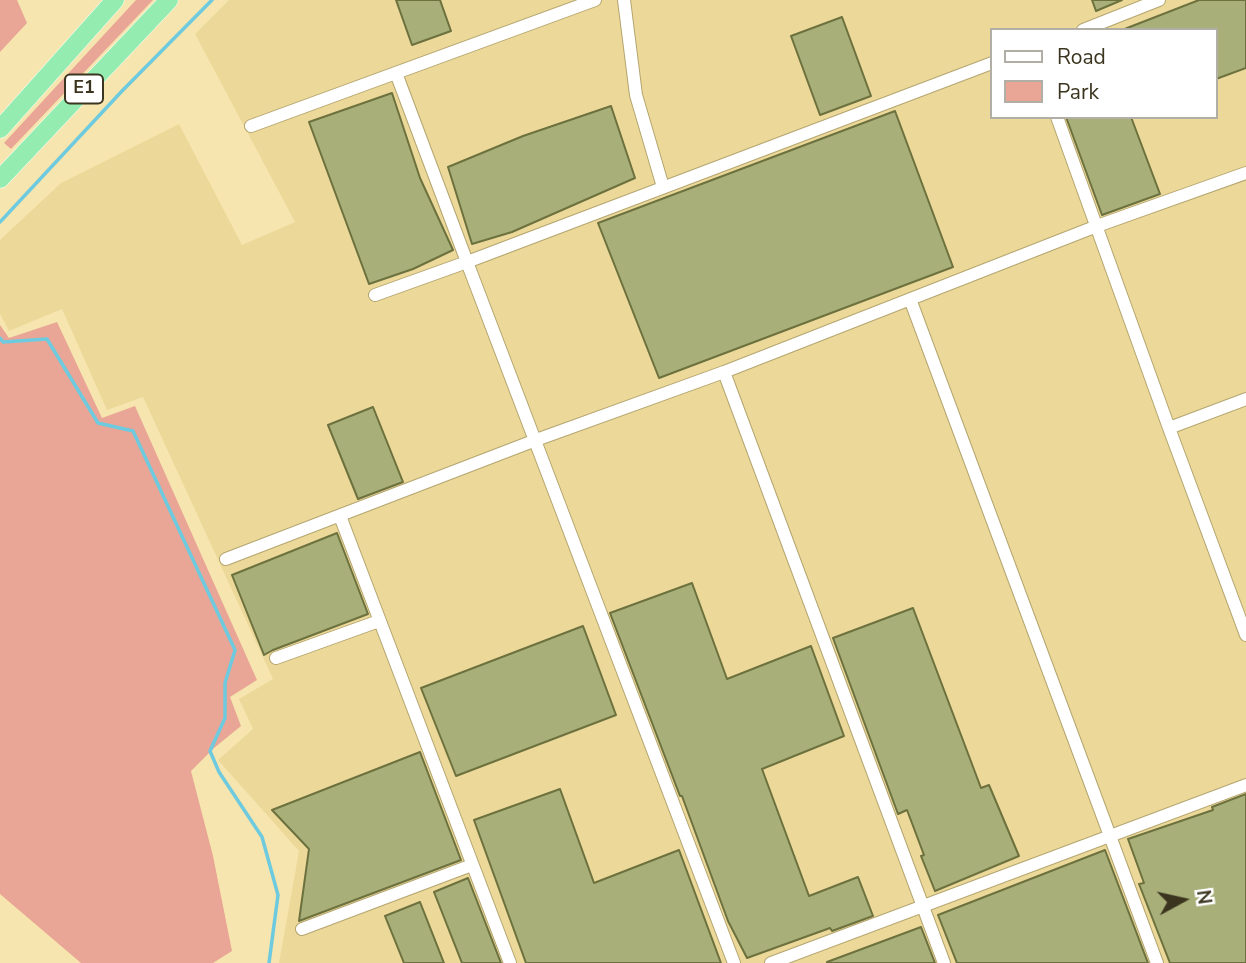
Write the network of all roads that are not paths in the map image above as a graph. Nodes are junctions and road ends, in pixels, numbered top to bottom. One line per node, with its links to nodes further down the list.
1 (116, 0): 11 (highway, E1)
2 (169, 0): 13 (highway, E1)
3 (595, 0): 8 (lane)
4 (624, 0): 14 (lane)
5 (1159, 0): 6 (lane)
6 (1088, 28)
7 (990, 64): 14 (lane)
8 (396, 73): 10 (lane); 16 (lane)
9 (1058, 119): 15 (lane)
10 (251, 126)
11 (0, 129)
12 (1246, 173): 15 (lane)
13 (0, 179)
14 (663, 187): 16 (lane)
15 (1097, 226): 18 (lane); 21 (lane)
16 (467, 262): 17 (lane); 22 (lane)
17 (375, 295)
18 (910, 299): 19 (lane); 29 (lane)
19 (724, 372): 22 (lane); 31 (lane)
20 (1246, 399): 21 (lane)
21 (1169, 428): 26 (lane)
22 (536, 440): 23 (lane); 34 (lane)
23 (340, 516): 24 (lane); 25 (lane)
24 (226, 559)
25 (379, 621): 27 (lane); 30 (lane)
26 (1246, 635)
27 (276, 658)
28 (1246, 785): 29 (lane)
29 (1110, 836): 31 (lane); 37 (lane)
30 (472, 865): 32 (lane); 33 (lane)
31 (923, 906): 35 (lane); 36 (lane)
32 (302, 929)
33 (510, 963)
34 (734, 963)
35 (771, 963)
36 (944, 963)
37 (1157, 963)

